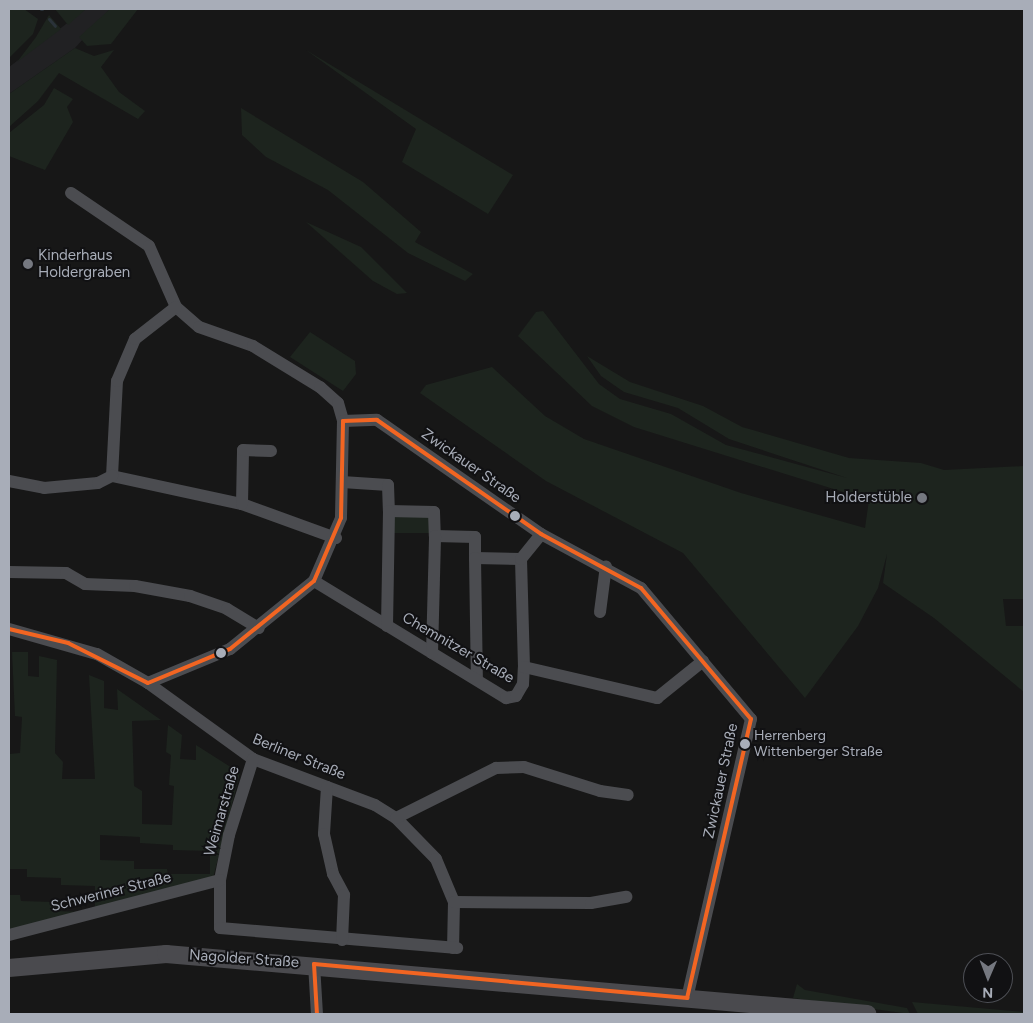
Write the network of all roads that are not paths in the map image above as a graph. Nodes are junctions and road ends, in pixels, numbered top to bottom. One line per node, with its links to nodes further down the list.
1 (71, 193): 2 (street)
2 (176, 308): 3 (street); 5 (street)
3 (343, 421): 7 (street); 10 (street, Zwickauer Straße)
4 (271, 451): 8 (street)
5 (112, 476): 6 (street); 8 (street)
6 (9, 481)
7 (342, 482): 9 (street); 12 (street)
8 (242, 504): 12 (street)
9 (390, 511): 11 (street); 19 (street)
10 (541, 534): 14 (street); 15 (street, Zwickauer Straße)
11 (435, 536): 13 (street); 22 (street)
12 (336, 538): 17 (street)
13 (475, 558): 14 (street); 25 (street)
14 (521, 559): 24 (street, Chemnitzer Straße)
15 (606, 566): 18 (street); 23 (street, Zwickauer Straße)
16 (9, 572): 20 (street)
17 (314, 582): 19 (street, Chemnitzer Straße); 20 (street)
18 (600, 612)
19 (387, 626): 22 (street, Chemnitzer Straße)
20 (259, 628): 26 (street)
21 (9, 629): 26 (street, Berliner Straße)
22 (432, 653): 25 (street, Chemnitzer Straße)
23 (703, 661): 24 (street); 38 (street, Zwickauer Straße)
24 (524, 667): 25 (street, Chemnitzer Straße)
25 (477, 679)
26 (148, 683): 27 (street, Berliner Straße)
27 (253, 759): 28 (street, Berliner Straße); 31 (street, Weimarstraße)
28 (328, 787): 30 (street, Berliner Straße); 35 (street)
29 (628, 795): 30 (street)
30 (396, 818): 33 (street, Berliner Straße)
31 (220, 880): 34 (street, Schweriner Straße); 35 (street, Weimarstraße)
32 (626, 897): 33 (street)
33 (454, 902): 35 (street, Berliner Straße)
34 (9, 935)
35 (342, 940)
36 (314, 964): 37 (main road, Nagolder Straße); 38 (main road, Nagolder Straße); 39 (street)
37 (9, 968)
38 (687, 998): 40 (main road, Nagolder Straße)
39 (316, 1014)
40 (867, 1014)

